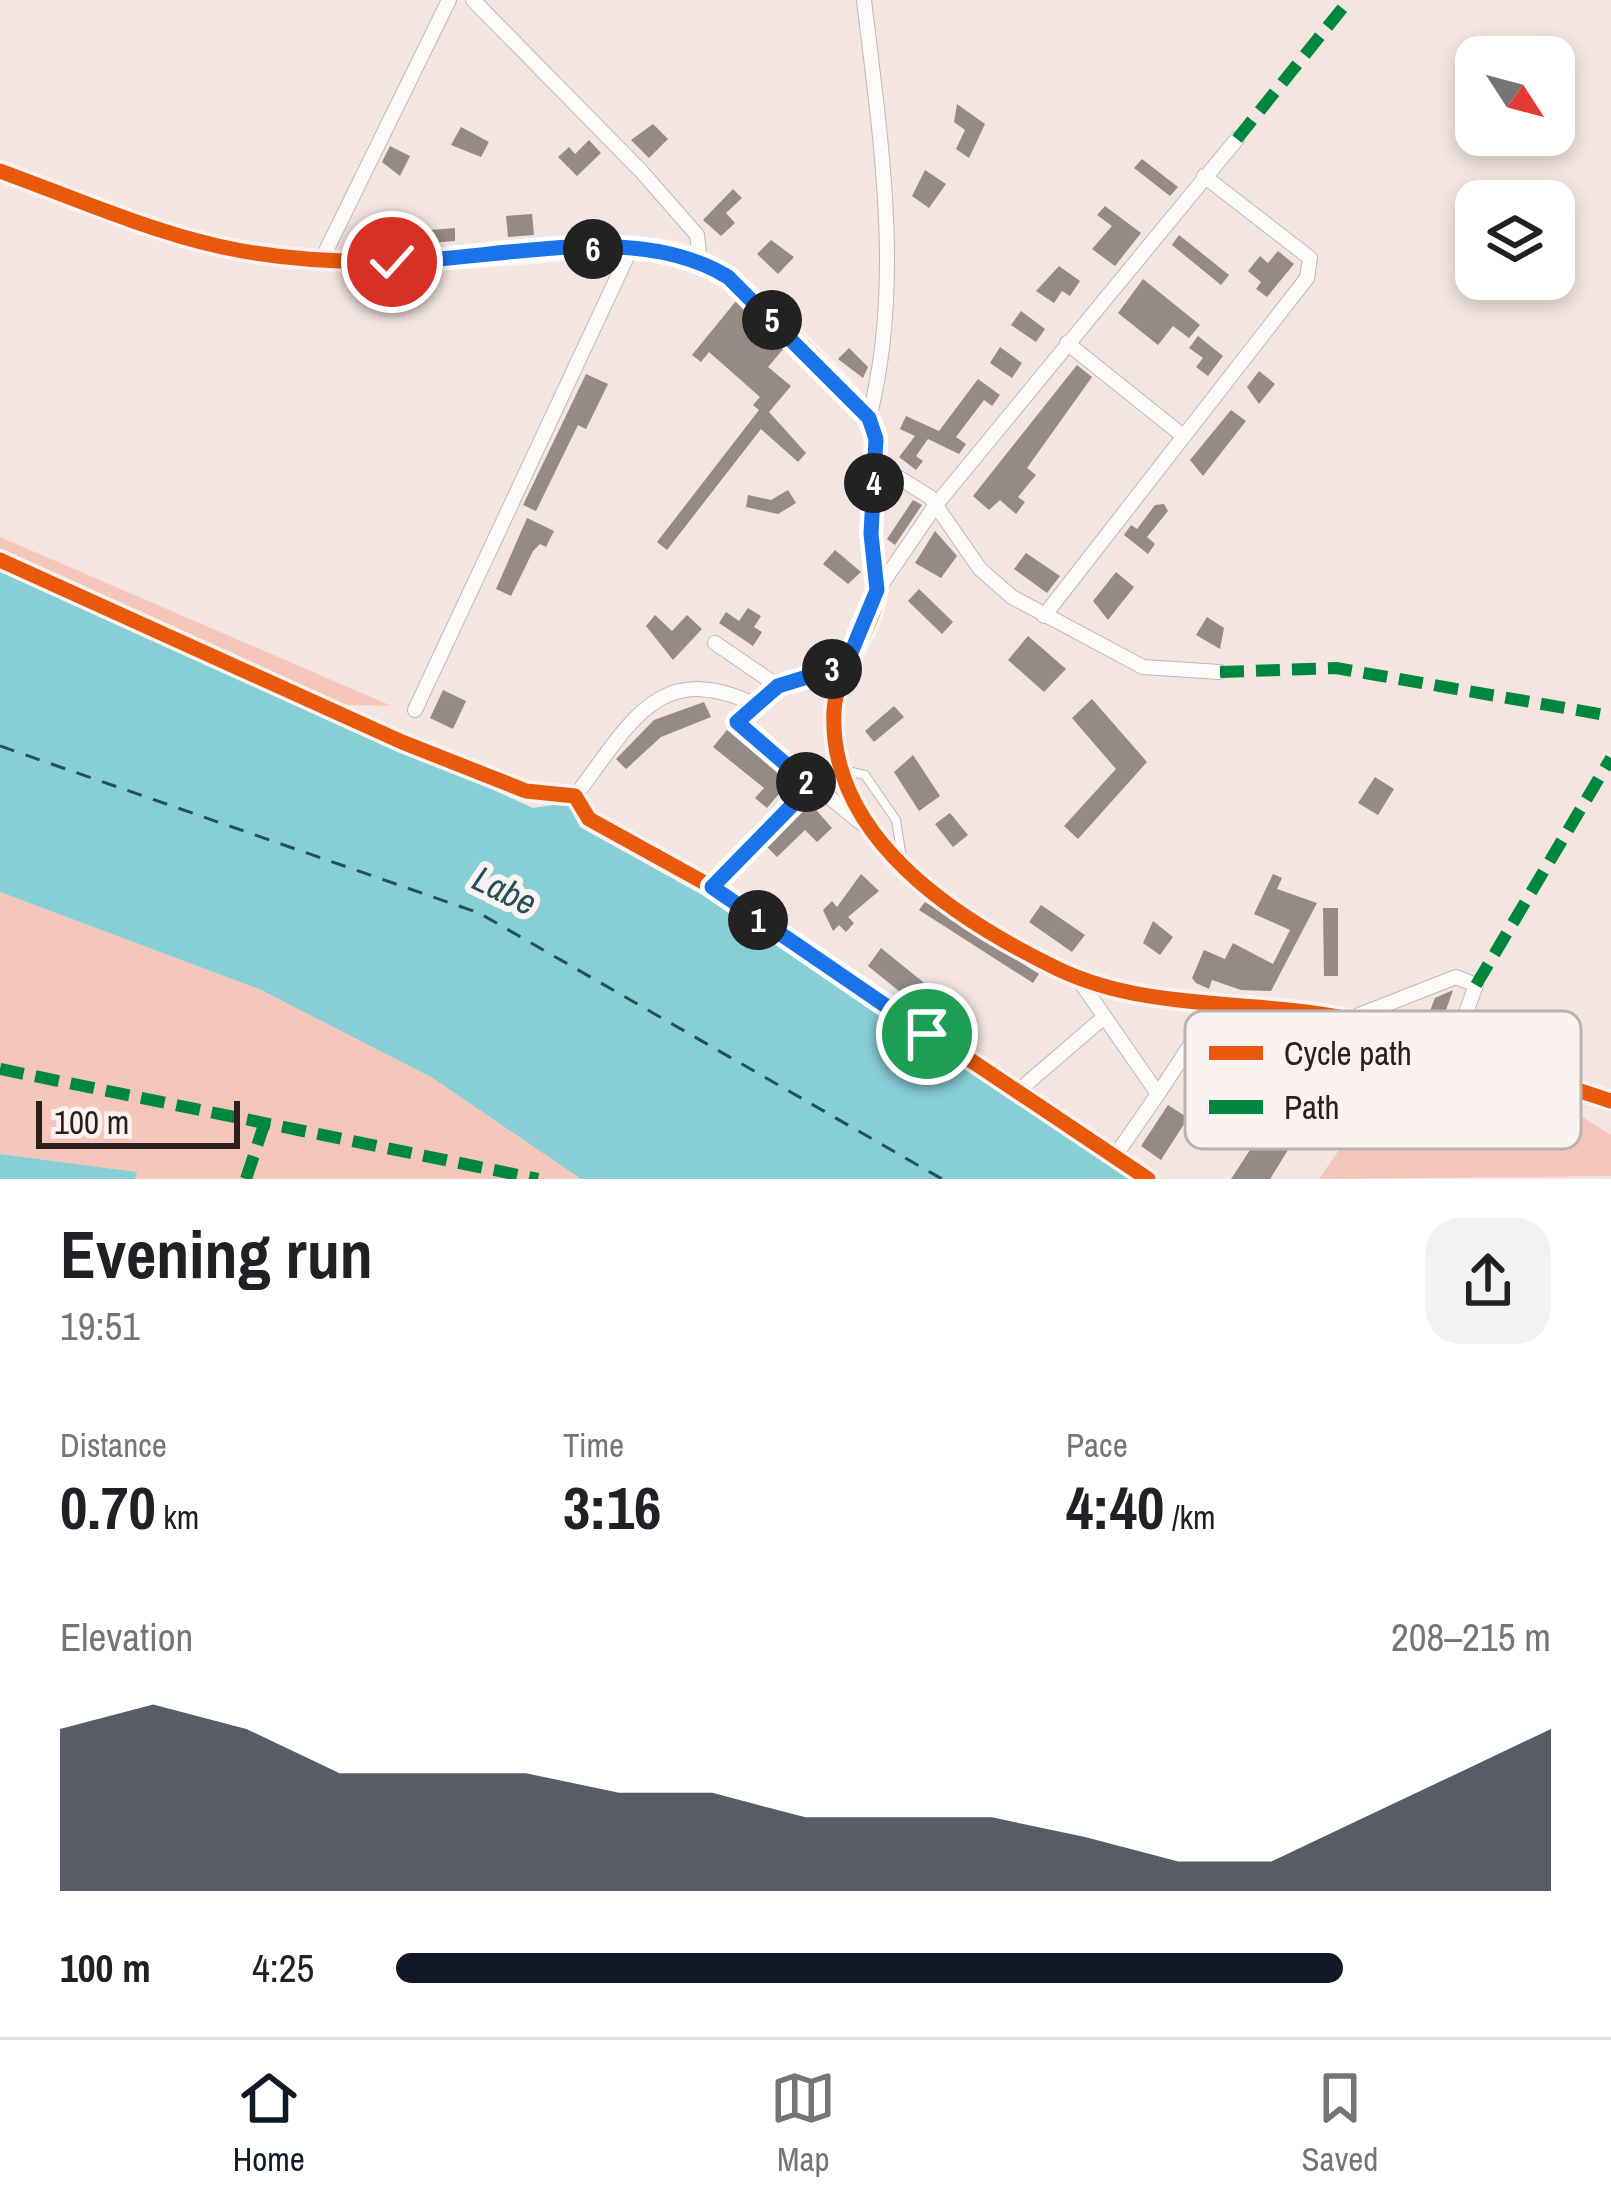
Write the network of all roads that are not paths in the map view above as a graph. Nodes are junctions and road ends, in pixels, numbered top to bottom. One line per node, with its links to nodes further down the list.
1 (449, 0): 9 (street)
2 (473, 0): 8 (street)
3 (864, 0): 11 (street)
4 (1237, 139): 6 (street)
5 (0, 171): 9 (street)
6 (1204, 176): 10 (street); 12 (street)
7 (632, 246): 8 (street); 9 (street); 22 (street)
8 (700, 260): 11 (street)
9 (321, 261)
10 (1067, 343): 12 (street); 14 (street)
11 (869, 418): 13 (street)
12 (1182, 435): 16 (street)
13 (875, 463): 14 (street); 15 (street)
14 (935, 506): 15 (street); 16 (street)
15 (877, 590): 18 (street)
16 (1044, 616): 19 (street)
17 (715, 643): 20 (street)
18 (846, 665): 20 (street); 23 (street)
19 (1220, 672)
20 (778, 686): 21 (street)
21 (754, 704): 24 (street); 25 (street)
22 (415, 710)
23 (842, 770): 26 (street); 27 (lane)
24 (811, 786): 26 (street); 28 (street)
25 (575, 796)
26 (866, 827): 27 (street)
27 (904, 865): 29 (street)
28 (712, 887)
29 (1077, 977): 30 (street); 35 (street)
30 (1217, 1003): 31 (street); 32 (street)
31 (1212, 1011)
32 (1283, 1011)
33 (1369, 1011): 34 (street)
34 (1467, 1011)
35 (1103, 1018): 37 (street); 39 (street)
36 (1185, 1052): 39 (street)
37 (1017, 1092)
38 (1581, 1092): 40 (street)
39 (1158, 1094): 41 (street)
40 (1611, 1101)
41 (1115, 1156)

